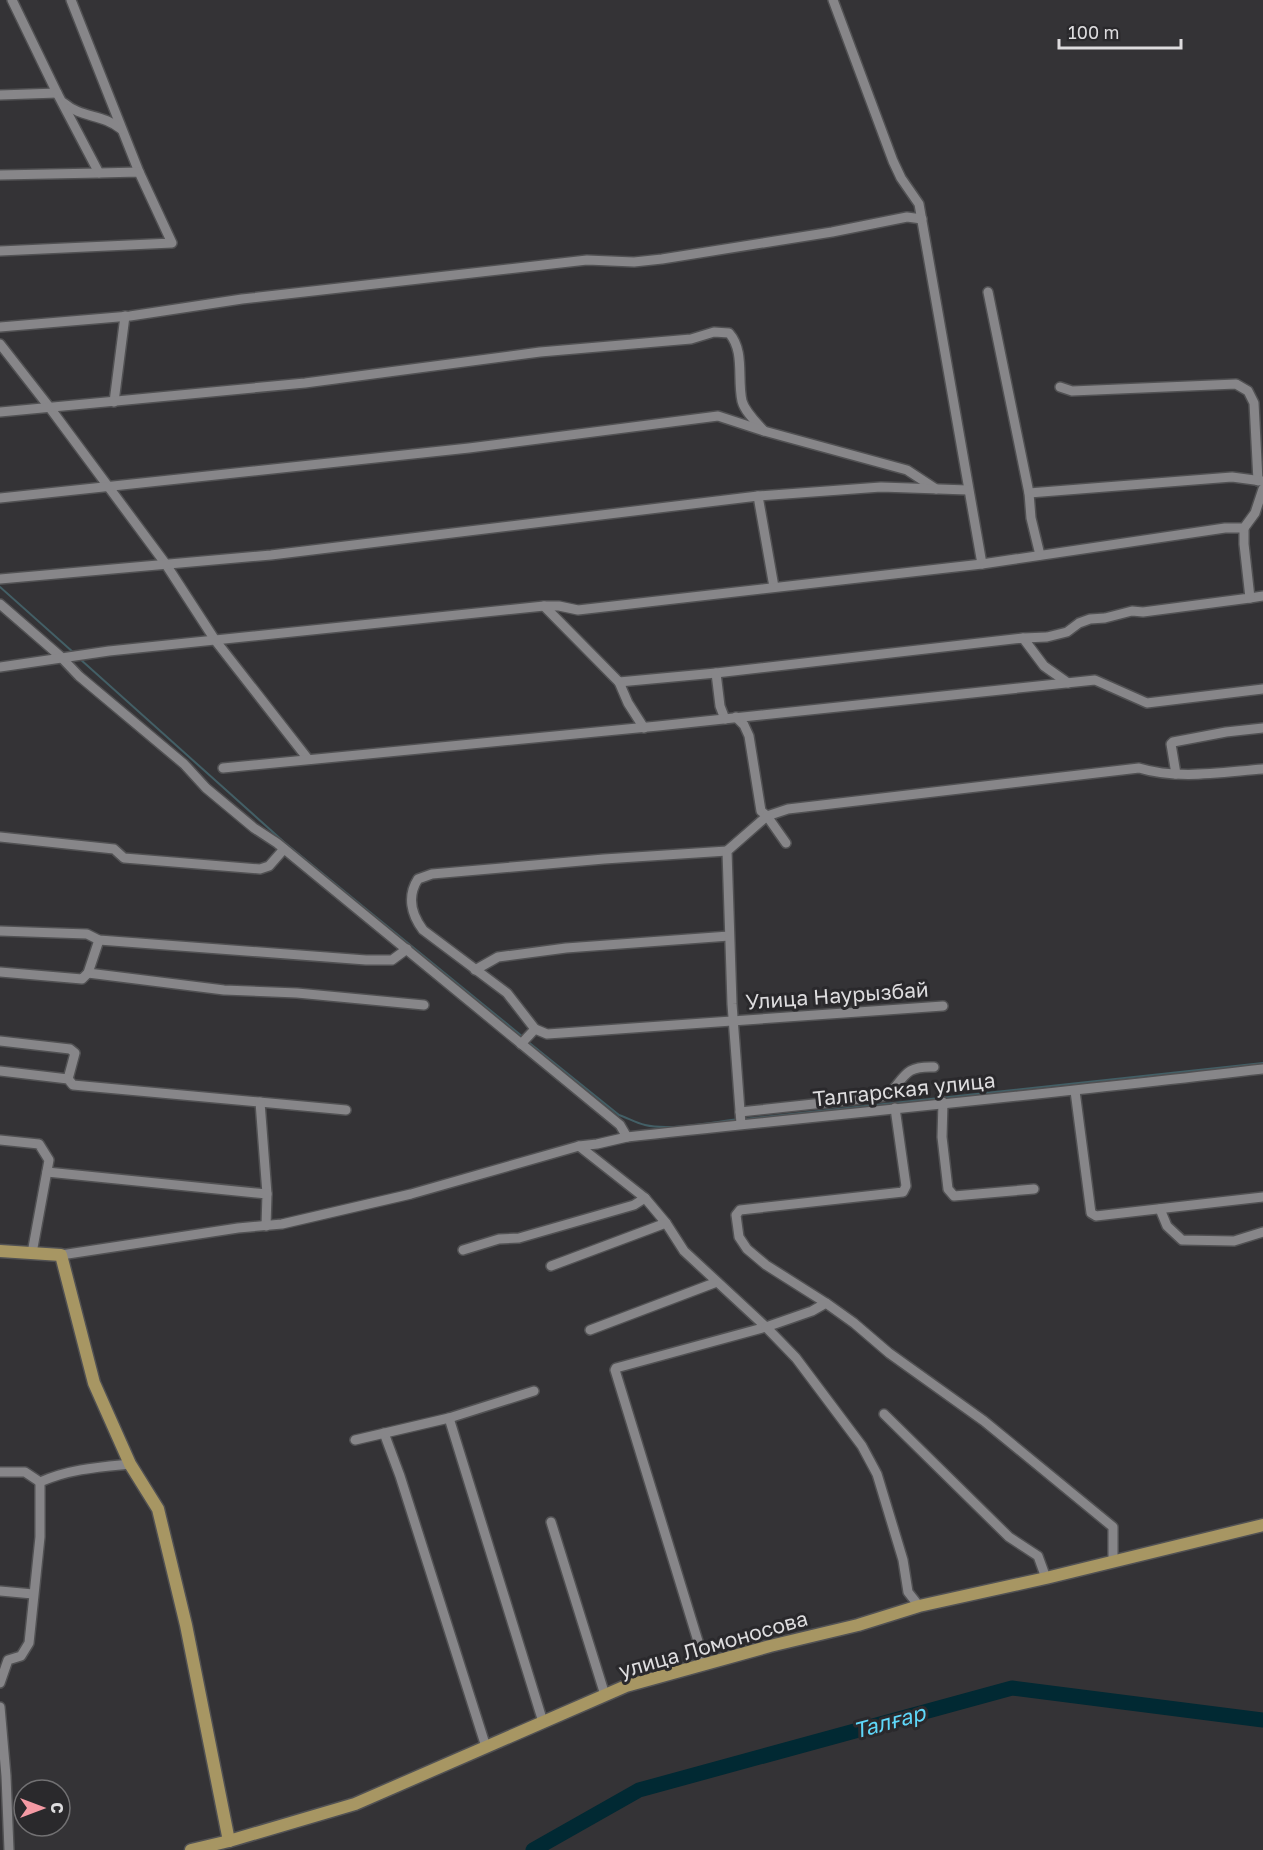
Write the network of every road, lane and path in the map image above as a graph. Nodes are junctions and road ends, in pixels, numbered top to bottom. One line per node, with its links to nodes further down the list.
1 (12, 0): 5 (street)
2 (71, 0): 6 (street)
3 (832, 0): 10 (street)
4 (0, 94): 5 (street)
5 (58, 95): 6 (street); 7 (street)
6 (123, 131): 8 (street)
7 (99, 172): 8 (street); 9 (street)
8 (139, 172): 11 (street)
9 (0, 175)
10 (922, 219): 13 (street); 24 (street)
11 (0, 251)
12 (988, 292): 25 (street)
13 (125, 316): 14 (street); 17 (street)
14 (0, 327)
15 (0, 344): 18 (street)
16 (1060, 387): 21 (street)
17 (114, 402): 18 (street); 20 (street)
18 (50, 408): 19 (street); 22 (street)
19 (0, 412)
20 (764, 431): 22 (street); 23 (street)
21 (1261, 484): 25 (street); 28 (street)
22 (109, 487): 27 (street); 30 (street)
23 (936, 489): 24 (street); 26 (street)
24 (968, 490): 31 (street)
25 (1029, 494): 29 (street)
26 (758, 496): 30 (street); 33 (street)
27 (0, 498)
28 (1244, 528): 29 (street); 35 (street)
29 (1040, 555): 31 (street)
30 (165, 563): 32 (street); 39 (street)
31 (982, 564): 33 (street)
32 (0, 579)
33 (774, 587): 37 (street)
34 (1263, 596): 35 (street)
35 (1250, 598): 38 (street)
36 (0, 604): 40 (street)
37 (544, 606): 39 (street); 43 (street)
38 (1023, 638): 42 (street); 44 (street)
39 (215, 640): 40 (street); 50 (street)
40 (60, 656): 41 (street); 57 (street)
41 (0, 667)
42 (716, 673): 43 (street); 47 (street)
43 (619, 682): 48 (street)
44 (1068, 683): 45 (street); 46 (street)
45 (1263, 689)
46 (736, 717): 47 (street); 54 (street)
47 (725, 719): 48 (street)
48 (644, 728): 50 (street)
49 (1263, 728): 53 (street)
50 (308, 759): 51 (street)
51 (223, 768)
52 (1263, 769): 53 (street)
53 (1176, 774): 54 (street)
54 (767, 816): 56 (street); 58 (street)
55 (0, 837): 57 (street)
56 (786, 843)
57 (284, 849): 62 (street)
58 (727, 851): 60 (street); 63 (street)
59 (0, 931): 61 (street)
60 (729, 936): 63 (street); 68 (street)
61 (99, 940): 62 (street); 65 (street)
62 (407, 949): 71 (street)
63 (475, 970): 69 (street)
64 (0, 972): 65 (street)
65 (88, 974): 66 (street)
66 (424, 1005)
67 (943, 1006): 68 (street, Улица Наурызбай)
68 (733, 1020): 69 (street, Улица Наурызбай); 81 (street)
69 (535, 1029): 71 (street)
70 (0, 1041): 75 (street)
71 (524, 1041): 82 (street)
72 (934, 1067): 81 (street)
73 (1263, 1069): 76 (street, Талгарская улица)
74 (0, 1071): 75 (street)
75 (68, 1079): 77 (street)
76 (1075, 1091): 78 (street, Талгарская улица); 90 (street)
77 (260, 1102): 80 (street); 87 (street)
78 (943, 1102): 79 (street, Талгарская улица); 86 (street)
79 (895, 1108): 81 (street, Талгарская улица); 100 (street)
80 (346, 1110)
81 (740, 1119): 82 (street, Талгарская улица)
82 (627, 1137): 84 (street, Талгарская улица)
83 (0, 1140): 85 (street)
84 (579, 1146): 89 (street); 92 (street, Талгарская улица)
85 (47, 1172): 87 (street); 96 (street)
86 (1034, 1189)
87 (267, 1194): 92 (street)
88 (1263, 1197): 90 (street)
89 (645, 1198): 91 (street); 94 (street)
90 (1160, 1209): 93 (street)
91 (666, 1223): 98 (street); 99 (street)
92 (266, 1226): 97 (street, Талгарская улица)
93 (1263, 1232)
94 (464, 1250)
95 (0, 1251): 96 (main road)
96 (32, 1254): 97 (main road)
97 (61, 1256): 108 (main road)
98 (551, 1266)
99 (717, 1282): 101 (street); 102 (street)
100 (826, 1303): 101 (street); 113 (street)
101 (766, 1327): 117 (street); 118 (street)
102 (590, 1330)
103 (534, 1391): 105 (street)
104 (884, 1414): 114 (street)
105 (449, 1418): 106 (street); 122 (street)
106 (384, 1433): 107 (street); 123 (street)
107 (355, 1440)
108 (130, 1464): 110 (street); 125 (main road)
109 (0, 1472): 110 (street)
110 (40, 1482): 116 (street)
111 (551, 1522): 120 (street)
112 (1263, 1525): 113 (main road, улица Ломоносова)
113 (1113, 1562): 114 (main road, улица Ломоносова)
114 (1047, 1578): 117 (main road, улица Ломоносова)
115 (0, 1592): 116 (street)
116 (33, 1594): 119 (street)
117 (919, 1606): 118 (main road, улица Ломоносова)
118 (705, 1664): 120 (main road, улица Ломоносова)
119 (0, 1683)
120 (605, 1695): 122 (main road, улица Ломоносова)
121 (0, 1707): 124 (street)
122 (543, 1722): 123 (main road, улица Ломоносова)
123 (486, 1747): 125 (main road, улица Ломоносова)
124 (3, 1776): 126 (street)
125 (229, 1841): 127 (main road, улица Ломоносова)
126 (9, 1850)
127 (190, 1850)

